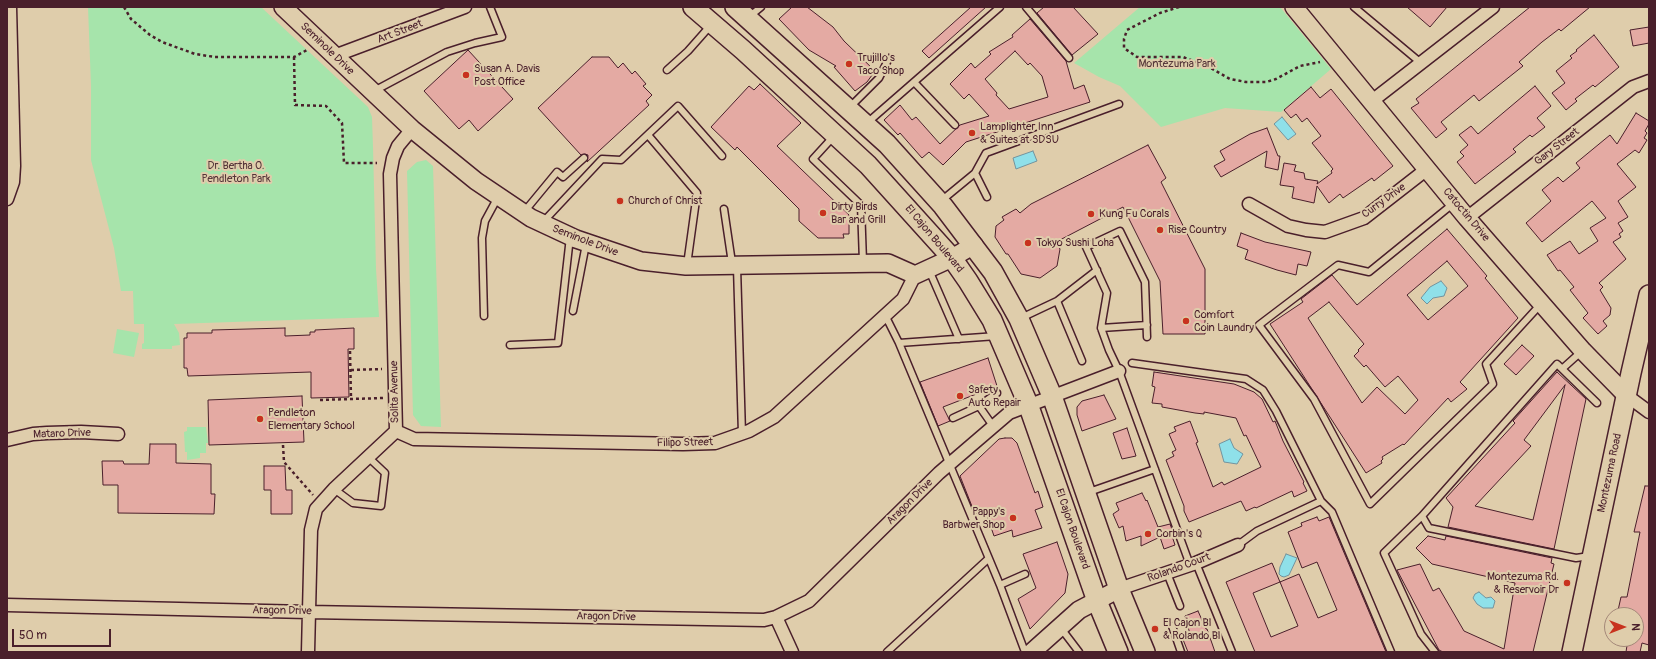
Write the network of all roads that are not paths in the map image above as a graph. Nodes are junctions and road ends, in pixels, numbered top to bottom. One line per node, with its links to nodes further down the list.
1 (10, 7): 18 (street)
2 (283, 7): 13 (street, Seminole Drive)
3 (465, 7): 13 (street, Art Street)
4 (490, 7): 21 (lane)
5 (693, 7): 12 (main road, El Cajon Boulevard)
6 (1000, 7): 20 (lane)
7 (1026, 7): 15 (lane)
8 (1354, 7): 16 (lane)
9 (1493, 7): 16 (street)
10 (1296, 8): 22 (street, Catoctin Drive)
11 (748, 11): 24 (main road)
12 (712, 24): 17 (lane); 28 (main road, El Cajon Boulevard)
13 (334, 56): 21 (street, Seminole Drive)
14 (888, 58): 24 (lane)
15 (1069, 58)
16 (1421, 63): 22 (street)
17 (667, 70)
18 (9, 72): 36 (street)
19 (1649, 81): 42 (street, Gary Street)
20 (914, 82): 25 (lane); 26 (lane)
21 (373, 92): 27 (street, Seminole Drive)
22 (1372, 101): 32 (street, Catoctin Drive)
23 (1119, 104): 33 (lane)
24 (848, 109): 25 (main road)
25 (865, 125): 38 (main road)
26 (955, 125)
27 (412, 129): 35 (street, Seminole Drive); 81 (street, Solita Avenue)
28 (835, 134): 47 (main road, El Cajon Boulevard); 48 (lane)
29 (648, 135): 30 (lane); 43 (lane); 50 (lane)
30 (722, 156)
31 (584, 158): 41 (lane)
32 (1427, 169): 37 (street, Catoctin Drive); 39 (street, Curry Drive)
33 (975, 173): 34 (lane); 38 (lane)
34 (987, 196)
35 (498, 197): 41 (street, Seminole Drive); 58 (lane)
36 (7, 199)
37 (1455, 202): 42 (street, Catoctin Drive); 55 (lane)
38 (940, 203): 46 (main road)
39 (1248, 204)
40 (724, 209): 49 (lane)
41 (523, 213): 43 (street, Seminole Drive)
42 (1467, 218): 55 (street, Catoctin Drive)
43 (542, 224): 44 (street, Seminole Drive)
44 (570, 237): 45 (street, Seminole Drive); 66 (lane)
45 (587, 242): 50 (street, Seminole Drive); 56 (lane)
46 (974, 245): 47 (street); 59 (main road)
47 (952, 258): 52 (street); 62 (main road, El Cajon Boulevard)
48 (864, 264): 49 (street, Seminole Drive); 52 (street, Seminole Drive)
49 (734, 265): 50 (street, Seminole Drive); 83 (lane)
50 (686, 266)
51 (1097, 270): 54 (lane); 60 (lane); 61 (lane)
52 (922, 272): 57 (street, Filipo Street); 64 (lane)
53 (1649, 295): 73 (main road, Montezuma Road)
54 (1057, 301): 59 (lane); 68 (lane)
55 (1542, 304): 67 (street, Catoctin Drive)
56 (572, 311)
57 (885, 315): 65 (lane); 83 (street, Filipo Street)
58 (484, 316)
59 (1019, 319): 74 (main road)
60 (1147, 325): 61 (lane); 63 (lane)
61 (1101, 328): 71 (lane)
62 (999, 336): 64 (lane); 76 (main road, El Cajon Boulevard)
63 (1147, 337)
64 (959, 339): 65 (lane)
65 (899, 343): 86 (lane)
66 (510, 345)
67 (1583, 351): 70 (lane); 73 (street, Catoctin Drive)
68 (1082, 361)
69 (1132, 363): 90 (lane)
70 (1562, 369): 75 (lane); 91 (lane)
71 (1119, 371): 74 (street, Aragon Drive); 87 (lane)
72 (997, 393): 77 (lane)
73 (1626, 395): 78 (street, Catoctin Drive); 93 (main road, Montezuma Road)
74 (1052, 396): 76 (street, Aragon Drive); 89 (main road)
75 (1597, 403)
76 (1028, 404): 80 (street, Aragon Drive); 100 (main road, El Cajon Boulevard)
77 (979, 406): 79 (lane); 80 (lane)
78 (1649, 412)
79 (953, 418)
80 (993, 426): 86 (street, Aragon Drive)
81 (396, 431): 83 (street, Filipo Street); 85 (street, Solita Avenue)
82 (118, 434): 84 (street, Mataro Drive)
83 (742, 434)
84 (7, 440)
85 (368, 457): 88 (street, Solita Avenue); 88 (lane)
86 (949, 464): 94 (lane); 104 (street, Aragon Drive)
87 (1155, 470): 89 (lane); 95 (lane)
88 (334, 489): 103 (street, Solita Avenue)
89 (1086, 493): 99 (main road)
90 (1321, 501): 92 (lane); 117 (lane)
91 (1422, 516): 93 (lane); 118 (lane)
92 (1238, 544): 95 (street, Rolando Court)
93 (1592, 556): 119 (main road, Montezuma Road)
94 (988, 559): 98 (lane); 109 (lane)
95 (1193, 564): 96 (street, Rolando Court); 116 (lane)
96 (1167, 573): 99 (street, Rolando Court); 102 (lane)
97 (1025, 574): 98 (lane)
98 (1000, 585): 110 (lane)
99 (1119, 589): 100 (street); 114 (main road)
100 (1097, 601): 106 (street); 113 (main road, El Cajon Boulevard)
101 (7, 605): 103 (street, Aragon Drive)
102 (1180, 606)
103 (308, 612): 104 (street, Aragon Drive); 107 (street, Solita Avenue)
104 (776, 617): 108 (street)
105 (1172, 626): 115 (lane)
106 (1060, 627): 111 (street); 112 (lane)
107 (308, 652)
108 (792, 652)
109 (887, 652)
110 (1025, 652)
111 (1032, 652)
112 (1079, 652)
113 (1118, 652)
114 (1145, 652)
115 (1181, 652)
116 (1232, 652)
117 (1391, 652)
118 (1436, 652)
119 (1572, 652)

